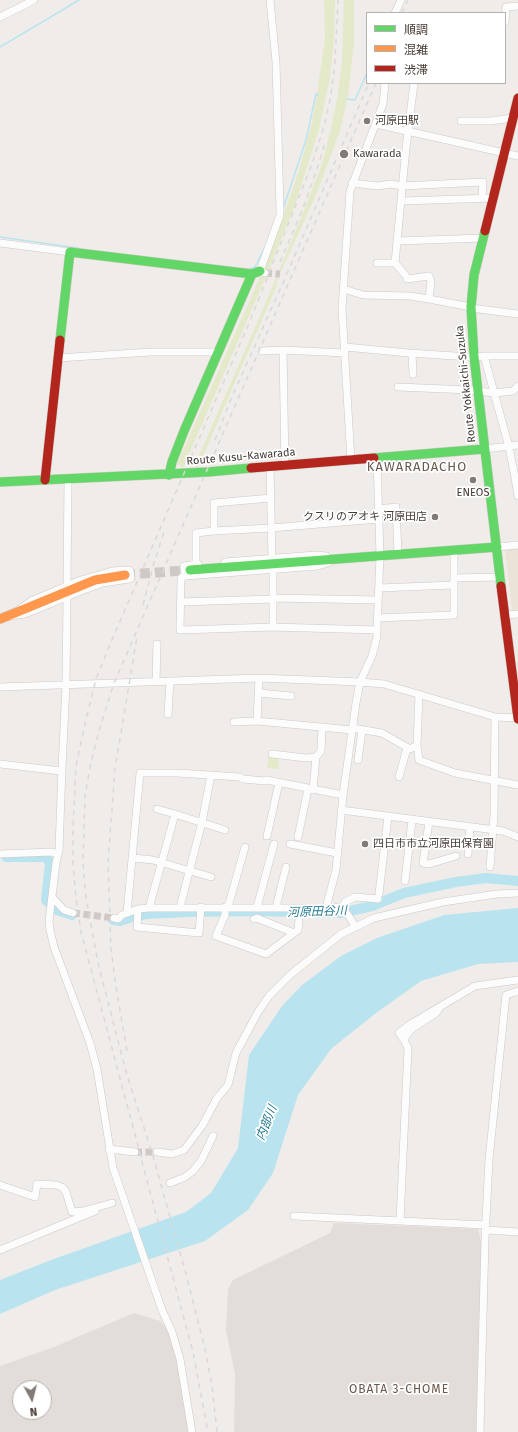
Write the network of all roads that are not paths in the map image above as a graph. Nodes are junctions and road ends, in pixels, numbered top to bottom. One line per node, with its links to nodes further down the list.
1 (34, 0): 7 (street)
2 (270, 0): 28 (street)
3 (401, 0): 5 (street)
4 (518, 6): 6 (street)
5 (395, 12)
6 (506, 12)
7 (0, 17)
8 (385, 84): 13 (street)
9 (414, 84): 14 (street)
10 (518, 98): 11 (main road, Route Yokkaichi-Suzuka)
11 (513, 118): 12 (street); 15 (main road, Route Yokkaichi-Suzuka)
12 (461, 121)
13 (376, 124): 14 (street); 17 (street)
14 (408, 131): 15 (street); 18 (street)
15 (504, 153): 16 (street); 20 (main road, Route Yokkaichi-Suzuka)
16 (518, 156)
17 (352, 183): 18 (street); 29 (street)
18 (402, 186): 19 (street); 21 (street)
19 (482, 198): 20 (street); 21 (street)
20 (493, 198): 22 (main road, Route Yokkaichi-Suzuka)
21 (402, 201): 23 (street)
22 (483, 238): 23 (street); 31 (main road, Route Yokkaichi-Suzuka)
23 (398, 241): 27 (street)
24 (0, 243): 25 (street)
25 (70, 252): 28 (main road); 41 (main road)
26 (377, 263): 27 (street)
27 (395, 263): 30 (street)
28 (259, 273): 36 (main road)
29 (344, 289): 30 (street); 34 (street)
30 (429, 299): 31 (street)
31 (471, 308): 32 (street); 40 (main road, Route Yokkaichi-Suzuka)
32 (518, 314)
33 (282, 350): 34 (street); 35 (street); 52 (street)
34 (345, 350): 37 (street); 51 (street)
35 (262, 351)
36 (219, 352): 41 (street); 54 (main road)
37 (412, 354): 40 (street); 42 (street)
38 (484, 356): 39 (street); 40 (street); 46 (street)
39 (518, 356)
40 (474, 357): 45 (main road, Route Yokkaichi-Suzuka)
41 (58, 358): 56 (main road)
42 (413, 374)
43 (518, 386): 46 (street)
44 (398, 387): 45 (street)
45 (478, 392): 46 (street); 49 (main road, Route Yokkaichi-Suzuka)
46 (494, 393): 48 (street)
47 (518, 445): 48 (street)
48 (509, 446): 49 (street); 58 (street)
49 (484, 449): 50 (main road, Route Kusu-Kawarada); 65 (main road, Route Yokkaichi-Suzuka)
50 (377, 458): 51 (main road, Route Kusu-Kawarada); 60 (street)
51 (351, 461): 52 (main road, Route Kusu-Kawarada)
52 (285, 466): 53 (main road, Route Kusu-Kawarada)
53 (270, 467): 54 (main road, Route Kusu-Kawarada); 59 (street)
54 (169, 475): 55 (main road, Route Kusu-Kawarada)
55 (68, 479): 56 (main road, Route Kusu-Kawarada); 76 (street)
56 (45, 480): 57 (main road, Route Kusu-Kawarada)
57 (0, 482)
58 (518, 496)
59 (271, 498): 62 (street); 63 (street)
60 (379, 508): 61 (street); 67 (street)
61 (379, 519): 62 (street); 68 (street)
62 (271, 528): 63 (street); 69 (street)
63 (214, 532): 72 (street)
64 (518, 545): 65 (street)
65 (497, 547): 66 (main road); 74 (main road, Route Yokkaichi-Suzuka)
66 (454, 550): 67 (main road); 75 (street)
67 (398, 554): 68 (main road)
68 (380, 556): 70 (main road); 77 (street)
69 (272, 559): 70 (street); 72 (street)
70 (344, 559): 71 (street); 72 (main road)
71 (273, 569): 72 (street); 79 (street)
72 (190, 570): 81 (street)
73 (125, 574): 84 (main road)
74 (500, 577): 75 (street); 83 (main road, Route Yokkaichi-Suzuka)
75 (454, 582): 77 (street); 85 (street)
76 (67, 586): 78 (street); 84 (street)
77 (379, 588): 80 (street)
78 (67, 597): 84 (street); 94 (street)
79 (273, 598): 80 (street); 81 (street); 87 (street)
80 (378, 600): 85 (street)
81 (181, 602): 87 (street)
82 (518, 614): 83 (street)
83 (505, 615): 101 (main road, Route Yokkaichi-Suzuka)
84 (10, 616): 86 (main road)
85 (377, 618): 88 (street)
86 (0, 619)
87 (273, 627): 88 (street)
88 (377, 630): 93 (street)
89 (157, 644): 92 (street)
90 (259, 678): 91 (street); 93 (street); 96 (street)
91 (170, 681): 92 (street); 99 (street)
92 (156, 682): 94 (street)
93 (360, 682): 97 (street); 105 (street)
94 (66, 685): 95 (street); 113 (street)
95 (0, 687)
96 (259, 693): 98 (street); 102 (street)
97 (419, 694): 100 (street); 107 (street)
98 (292, 696)
99 (168, 714)
100 (495, 716): 101 (street); 116 (street)
101 (518, 718)
102 (257, 721): 103 (street); 104 (street)
103 (234, 722)
104 (322, 727): 105 (street); 110 (street)
105 (352, 729): 106 (street); 120 (street)
106 (362, 730): 108 (street); 111 (street)
107 (418, 745): 108 (street); 116 (street)
108 (407, 748): 115 (street)
109 (272, 754): 110 (street)
110 (316, 757): 119 (street)
111 (358, 760)
112 (0, 764): 113 (street)
113 (62, 771): 139 (street)
114 (211, 775): 117 (street); 126 (street); 142 (street)
115 (399, 777)
116 (494, 782): 118 (street); 130 (street)
117 (279, 783): 119 (street); 131 (street)
118 (518, 785)
119 (311, 789): 120 (street); 132 (street)
120 (343, 795): 122 (street)
121 (157, 809): 123 (street)
122 (341, 810): 124 (street); 137 (street)
123 (175, 814): 126 (street); 143 (street)
124 (388, 816): 125 (street); 159 (street)
125 (412, 820): 127 (street); 148 (street)
126 (202, 822): 129 (street); 146 (street)
127 (429, 822): 128 (street); 141 (street)
128 (470, 827): 130 (street); 140 (street)
129 (225, 830)
130 (493, 830): 133 (street); 145 (street)
131 (267, 836)
132 (298, 837)
133 (518, 837)
134 (274, 844): 152 (street)
135 (290, 844): 137 (street)
136 (245, 847): 158 (street)
137 (337, 853): 155 (street)
138 (0, 854): 139 (street)
139 (58, 854): 150 (street)
140 (468, 854)
141 (456, 856)
142 (133, 858): 143 (street); 161 (street)
143 (162, 862): 146 (street); 154 (street)
144 (286, 867): 153 (street)
145 (490, 867)
146 (189, 870): 147 (street); 151 (street)
147 (211, 878)
148 (405, 881)
149 (518, 893): 165 (street)
150 (52, 902): 160 (street); 170 (street)
151 (180, 907): 154 (street); 157 (street)
152 (257, 907): 153 (street); 158 (street)
153 (276, 907): 156 (street)
154 (149, 908): 162 (street)
155 (326, 908): 156 (street); 159 (street)
156 (300, 909): 166 (street)
157 (200, 910): 158 (street); 162 (street)
158 (226, 910): 166 (street)
159 (346, 911): 165 (street)
160 (73, 913)
161 (127, 913): 162 (street); 163 (street)
162 (138, 913)
163 (114, 918)
164 (254, 919): 166 (street)
165 (355, 926): 172 (street)
166 (294, 933)
167 (518, 980): 178 (street)
168 (518, 991): 179 (street)
169 (213, 1136): 173 (street)
170 (109, 1150): 171 (street); 175 (street)
171 (135, 1152)
172 (157, 1152)
173 (170, 1183)
174 (0, 1185): 176 (street)
175 (124, 1202): 176 (street); 182 (street)
176 (112, 1203): 181 (street)
177 (294, 1216): 178 (street)
178 (400, 1221): 179 (street)
179 (486, 1227): 180 (street); 183 (street)
180 (518, 1232)
181 (0, 1250)
182 (192, 1432)
183 (480, 1432)

